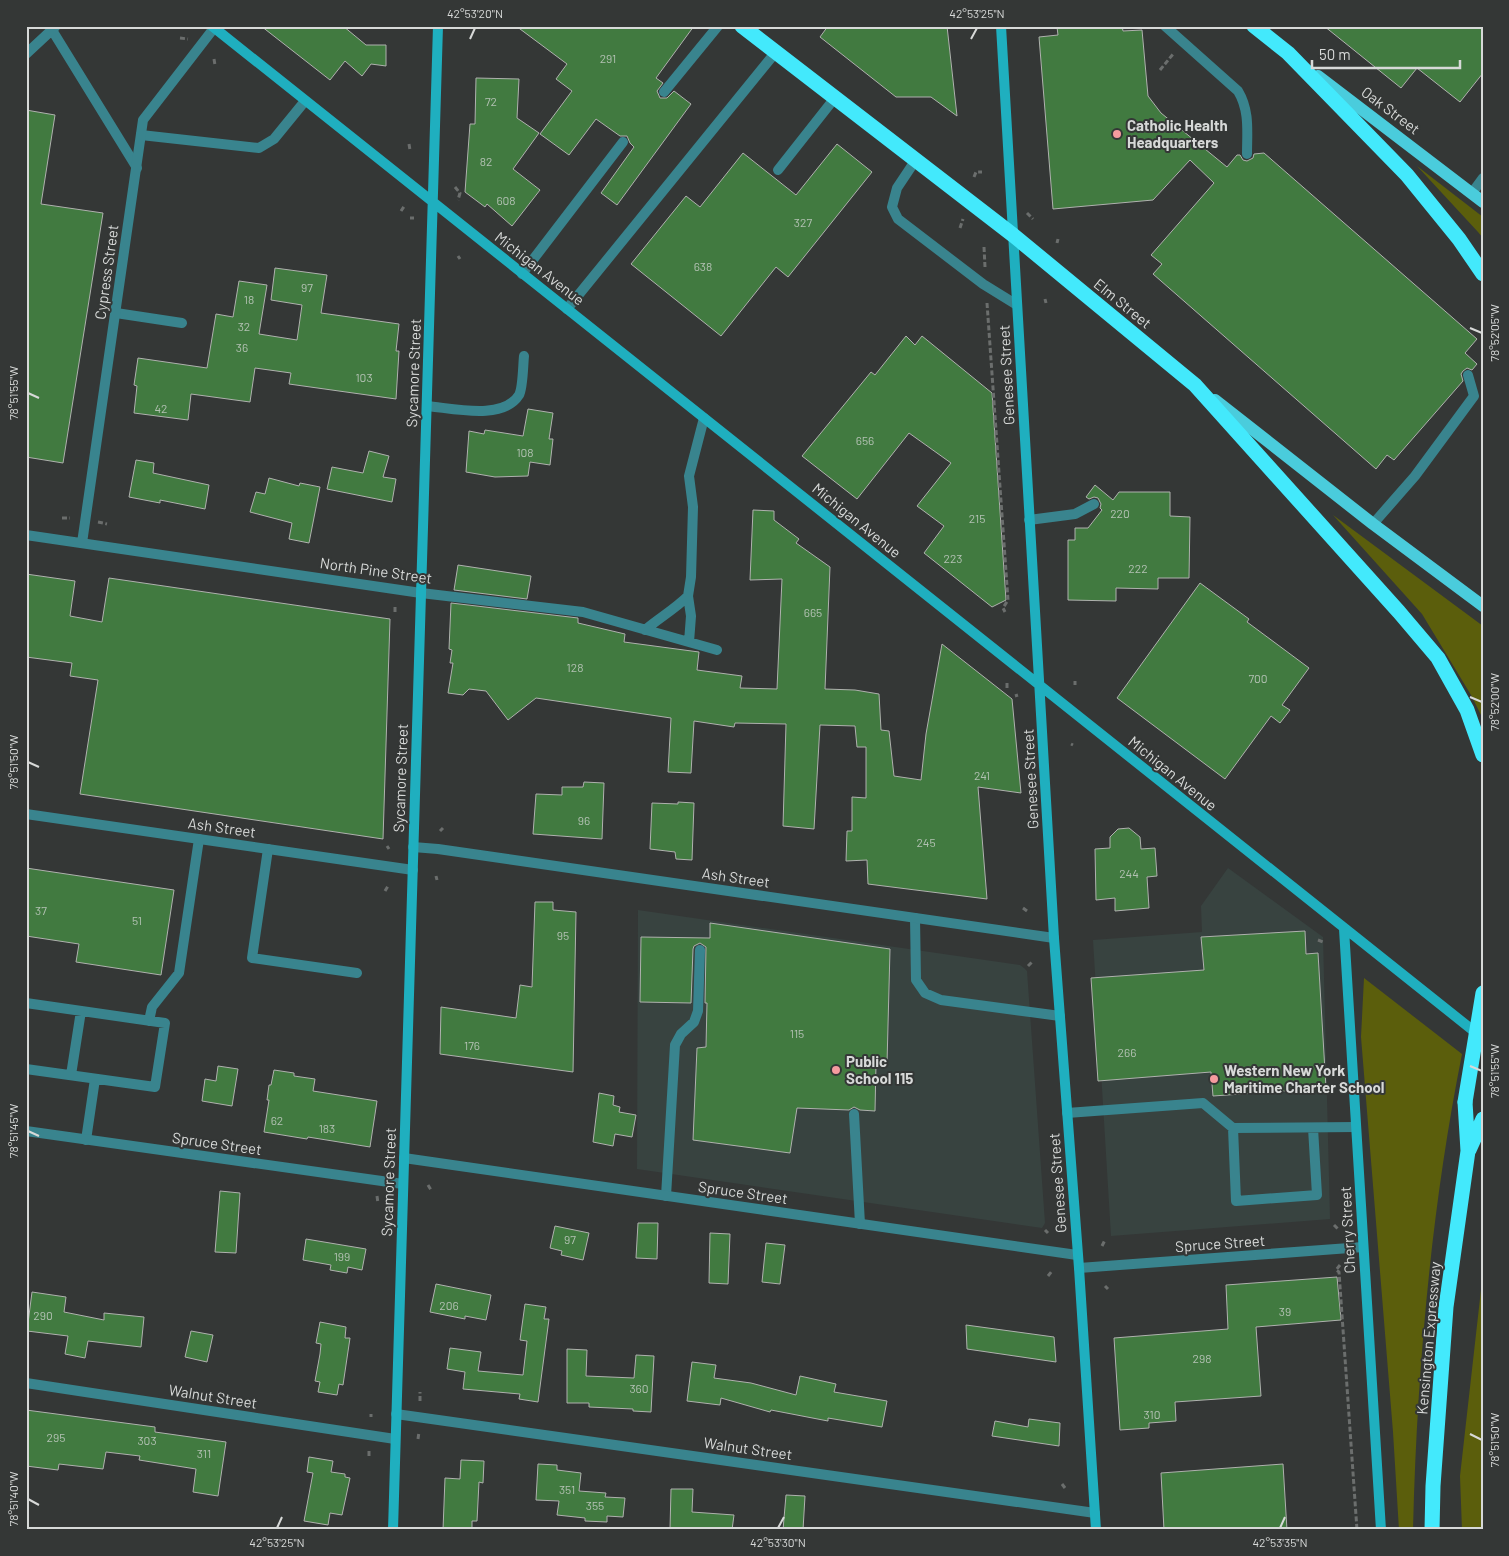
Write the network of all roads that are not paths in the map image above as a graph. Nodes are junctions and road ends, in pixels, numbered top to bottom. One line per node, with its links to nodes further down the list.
1 (438, 26): 24 (street, Sycamore Street)
2 (718, 26): 12 (street)
3 (742, 26): 9 (highway, Elm Street)
4 (1001, 26): 25 (street, Genesee Street)
5 (1165, 26): 17 (street)
6 (1254, 26): 10 (highway, Oak Street)
7 (213, 27): 14 (street, Michigan Avenue); 15 (street, Cypress Street)
8 (54, 28): 11 (street); 19 (street)
9 (776, 53): 13 (highway, Elm Street); 29 (street)
10 (1288, 53): 22 (main road, Oak Street); 27 (highway)
11 (26, 54)
12 (664, 92)
13 (834, 99): 18 (highway, Elm Street); 20 (street)
14 (305, 101): 15 (street); 24 (street, Michigan Avenue)
15 (141, 134): 19 (street, Cypress Street)
16 (623, 142): 26 (street)
17 (1247, 154)
18 (915, 161): 25 (highway, Elm Street); 28 (street)
19 (137, 168): 30 (street, Cypress Street)
20 (778, 170)
21 (1483, 178): 22 (street)
22 (1472, 194): 23 (main road, Oak Street)
23 (1483, 202)
24 (433, 203): 26 (street, Michigan Avenue); 35 (street, Sycamore Street)
25 (1012, 235): 28 (street, Genesee Street); 34 (highway, Elm Street)
26 (522, 274): 29 (street, Michigan Avenue)
27 (1483, 274)
28 (1017, 305): 38 (street, Genesee Street)
29 (567, 309): 36 (street, Michigan Avenue)
30 (116, 313): 31 (street); 41 (street, Cypress Street)
31 (182, 323)
32 (524, 356): 35 (street)
33 (1468, 375): 39 (street)
34 (1195, 385): 39 (main road, Elm Street); 49 (highway)
35 (426, 406): 42 (street, Sycamore Street)
36 (704, 418): 43 (street); 48 (street, Michigan Avenue)
37 (1094, 504): 38 (street)
38 (1030, 520): 48 (street, Genesee Street)
39 (1373, 524): 44 (main road, Elm Street)
40 (26, 535): 41 (street, North Pine Street)
41 (82, 542): 42 (street, North Pine Street)
42 (421, 592): 45 (street, North Pine Street); 52 (street, Sycamore Street)
43 (688, 596): 45 (street); 46 (street)
44 (1483, 606)
45 (645, 630): 46 (street, North Pine Street)
46 (689, 642): 47 (street, North Pine Street)
47 (717, 650)
48 (1039, 685): 56 (street, Michigan Avenue); 57 (street, Genesee Street)
49 (1483, 755)
50 (26, 814): 51 (street, Ash Street)
51 (199, 839): 53 (street, Ash Street); 64 (street)
52 (413, 847): 54 (street, Sycamore Street); 55 (street, Ash Street)
53 (268, 849): 54 (street, Ash Street); 59 (street)
54 (412, 870): 78 (street, Sycamore Street)
55 (915, 918): 57 (street, Ash Street); 63 (street)
56 (1344, 929): 65 (street, Michigan Avenue); 72 (street, Cherry Street)
57 (1054, 938): 63 (street, Genesee Street)
58 (700, 950): 80 (street)
59 (357, 973)
60 (1483, 993): 77 (highway, bridge)
61 (26, 1002): 62 (street)
62 (81, 1011): 64 (street); 67 (street)
63 (1060, 1016): 69 (street, Genesee Street)
64 (149, 1021): 68 (street)
65 (1483, 1038)
66 (26, 1069): 67 (street)
67 (71, 1075): 68 (street)
68 (95, 1079): 76 (street)
69 (1067, 1113): 73 (street); 83 (street, Genesee Street)
70 (854, 1114): 81 (street)
71 (1483, 1119): 77 (highway)
72 (1356, 1127): 74 (street); 82 (street, Cherry Street)
73 (1233, 1128): 74 (street); 74 (street)
74 (1313, 1128)
75 (26, 1131): 76 (street, Spruce Street)
76 (86, 1140): 79 (street, Spruce Street)
77 (1468, 1151): 92 (highway, Kensington Expressway)
78 (404, 1158): 79 (street, Sycamore Street); 80 (street, Spruce Street)
79 (403, 1184): 86 (street, Sycamore Street)
80 (666, 1196): 81 (street, Spruce Street)
81 (860, 1224): 83 (street, Spruce Street)
82 (1363, 1247): 84 (street, Spruce Street); 91 (street, Cherry Street)
83 (1077, 1255): 84 (street, Genesee Street)
84 (1079, 1268): 88 (street, Genesee Street)
85 (26, 1383): 87 (street, Walnut Street)
86 (396, 1414): 87 (street, Sycamore Street); 88 (street, Walnut Street)
87 (395, 1439): 89 (street, Sycamore Street)
88 (1094, 1513): 90 (street, Genesee Street)
89 (393, 1530)
90 (1096, 1530)
91 (1381, 1530)
92 (1432, 1530)

